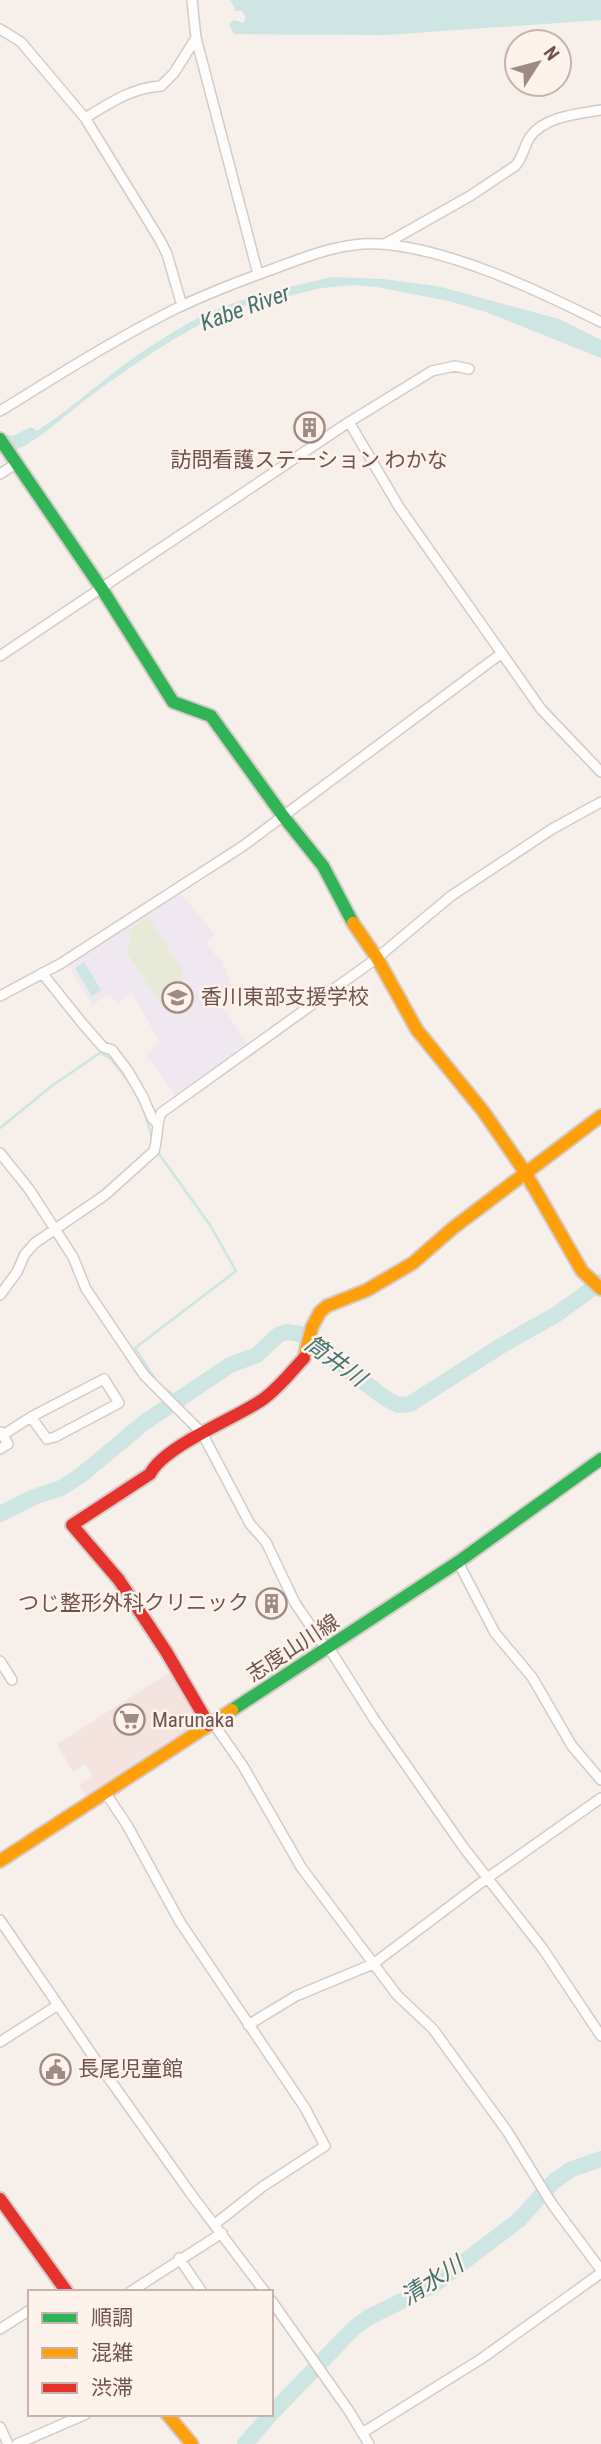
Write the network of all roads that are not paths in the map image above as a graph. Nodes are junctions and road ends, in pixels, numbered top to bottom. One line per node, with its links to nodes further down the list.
1 (192, 0): 3 (street)
2 (0, 29): 5 (street)
3 (197, 38): 5 (street); 7 (street)
4 (601, 110): 6 (street)
5 (85, 118): 8 (street)
6 (385, 244): 7 (street); 9 (street)
7 (258, 274): 8 (street)
8 (183, 306): 11 (street)
9 (601, 322)
10 (469, 369): 12 (street)
11 (0, 411)
12 (349, 422): 16 (street); 17 (street)
13 (0, 439): 14 (street)
14 (15, 461): 15 (street); 16 (street)
15 (0, 474)
16 (102, 589): 18 (street); 21 (street)
17 (502, 653): 19 (street); 21 (street)
18 (0, 656)
19 (601, 772)
20 (601, 802): 22 (street)
21 (283, 816): 22 (street); 23 (street)
22 (377, 958): 26 (street); 28 (street)
23 (42, 973): 24 (street); 26 (street)
24 (0, 996)
25 (601, 1116): 28 (street)
26 (157, 1123): 29 (street)
27 (0, 1153): 29 (street)
28 (525, 1171): 30 (street); 34 (street)
29 (55, 1229): 31 (street); 34 (street)
30 (601, 1289)
31 (0, 1295)
32 (31, 1417): 32 (street); 33 (street)
33 (1, 1432): 35 (street)
34 (202, 1433): 38 (street); 41 (street)
35 (0, 1449)
36 (601, 1460): 37 (street, 志度山川線)
37 (458, 1562): 38 (street, 志度山川線); 42 (street)
38 (328, 1649): 41 (street, 志度山川線); 46 (street)
39 (0, 1661): 40 (street)
40 (12, 1680)
41 (211, 1724): 43 (street, 志度山川線); 48 (street)
42 (601, 1780)
43 (105, 1792): 45 (street, 志度山川線); 50 (street)
44 (601, 1798): 46 (street)
45 (0, 1861)
46 (486, 1879): 48 (street); 51 (street)
47 (0, 1920): 49 (street)
48 (373, 1965): 50 (street); 57 (street)
49 (58, 2005): 52 (street); 54 (street)
50 (248, 2025): 54 (street)
51 (601, 2036)
52 (0, 2042)
53 (0, 2199): 58 (street)
54 (215, 2224): 55 (street)
55 (222, 2233): 56 (street); 61 (street)
56 (179, 2259): 59 (street); 60 (street)
57 (601, 2272): 68 (street)
58 (62, 2290)
59 (133, 2290)
60 (201, 2290)
61 (264, 2290)
62 (273, 2303): 68 (street)
63 (28, 2311): 64 (street)
64 (0, 2329)
65 (81, 2416): 70 (street)
66 (169, 2416): 71 (street)
67 (0, 2427): 69 (street)
68 (364, 2440)
69 (8, 2444)
70 (17, 2444)
71 (192, 2444)

